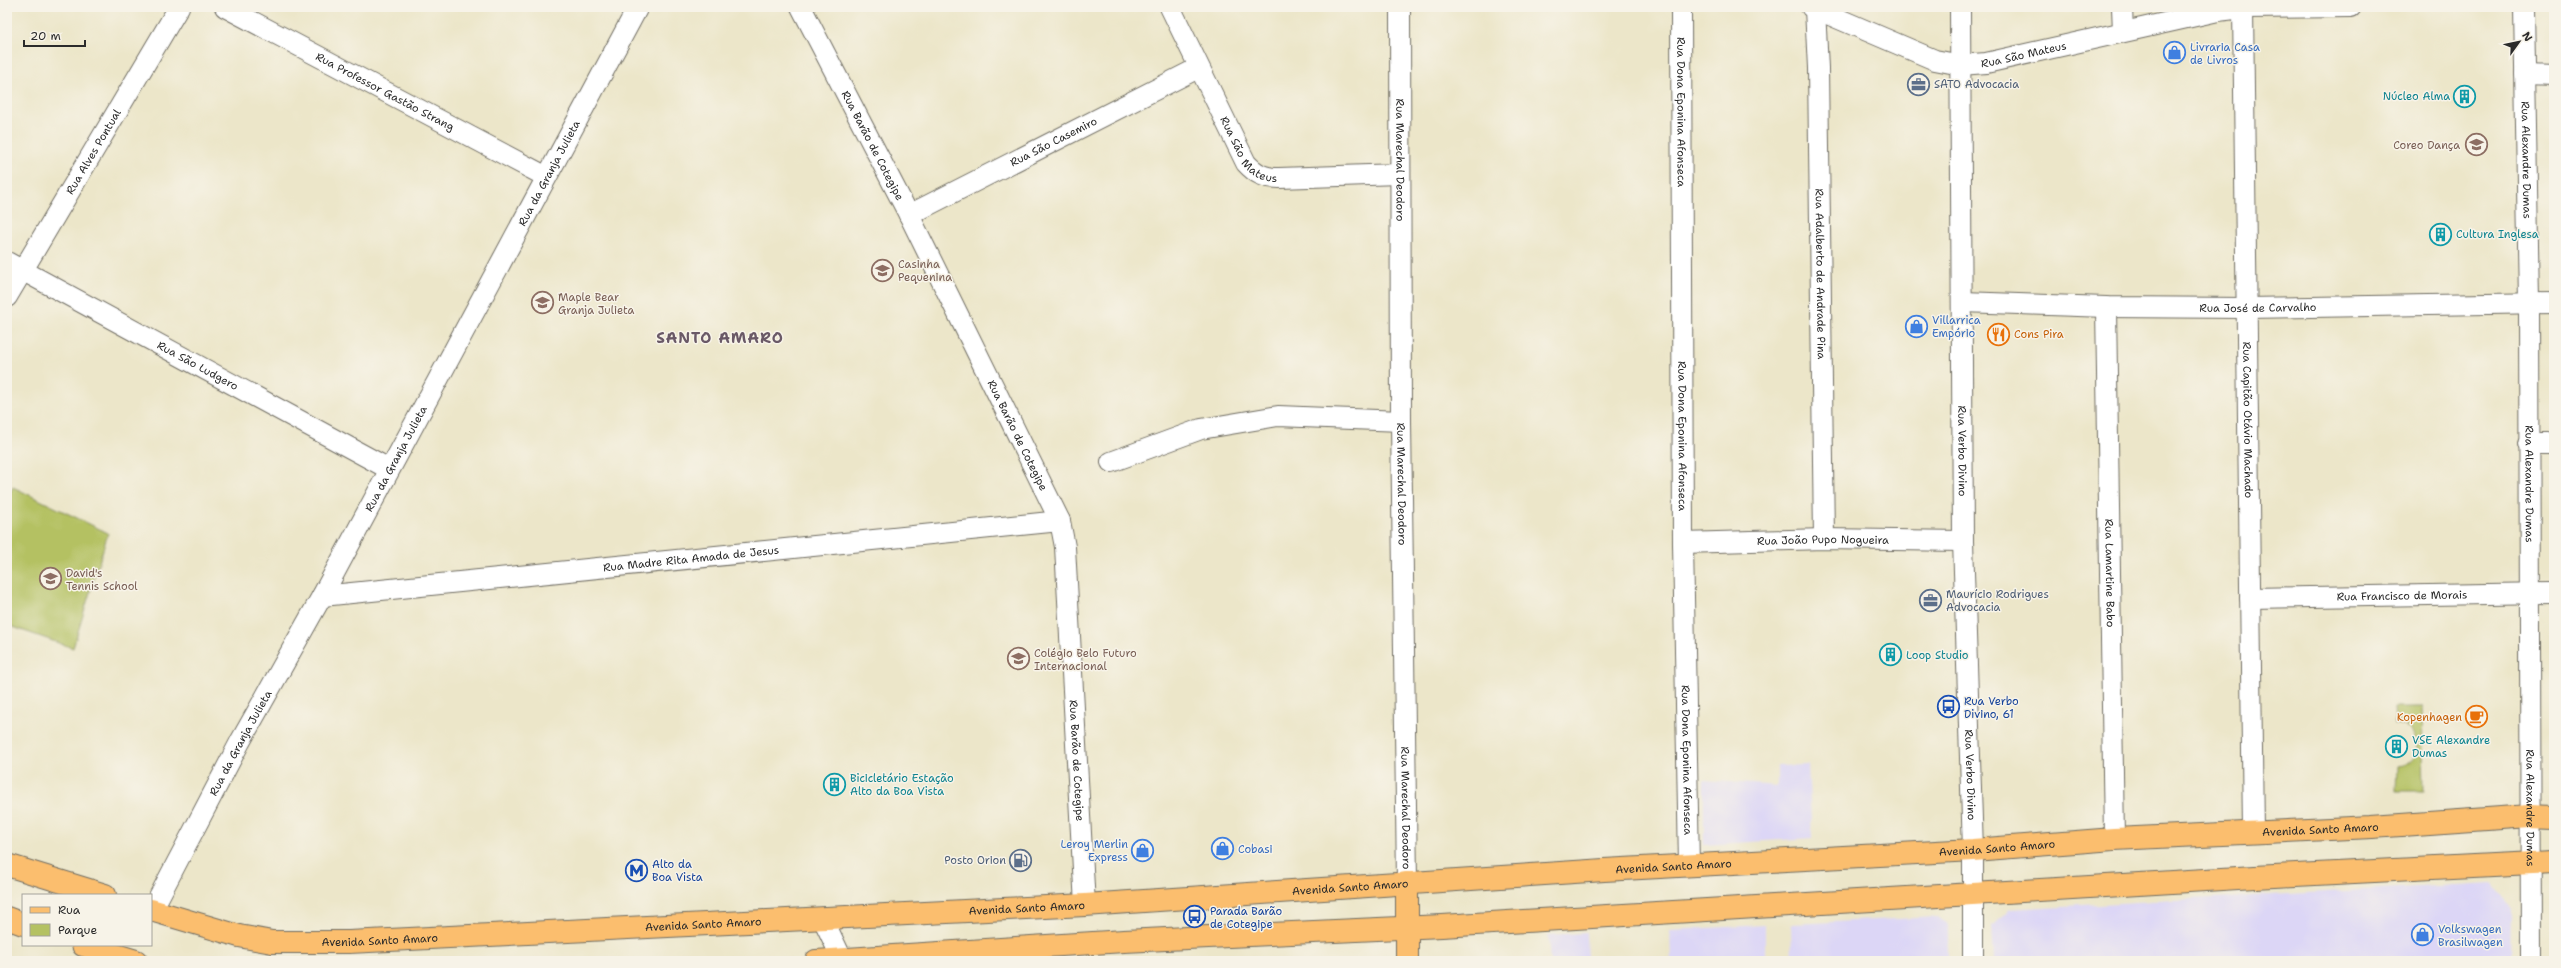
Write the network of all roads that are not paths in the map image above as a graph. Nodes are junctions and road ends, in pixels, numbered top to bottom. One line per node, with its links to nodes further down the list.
1 (178, 7): 22 (street, Rua Alves Pontual)
2 (225, 7): 20 (street, Rua Professor Gastão Strang)
3 (638, 7): 20 (street, Rua da Granja Julieta)
4 (1170, 7): 16 (street, Rua São Mateus)
5 (1400, 7): 19 (street, Rua Marechal Deodoro)
6 (1681, 7): 37 (street, Rua Dona Eponina Afonseca)
7 (1960, 7): 15 (street, Rua Verbo Divino)
8 (2122, 7): 14 (street)
9 (2351, 7): 13 (street, Rua São Mateus)
10 (2524, 7): 17 (street, Rua Alexandre Dumas)
11 (804, 8): 21 (street, Rua Barão de Cotegipe)
12 (1813, 8): 15 (street, Rua São Mateus); 35 (street, Rua Adalberto de Andrade Pina)
13 (2243, 8): 14 (street, Rua São Mateus); 28 (street, Rua Capitão Otávio Machado)
14 (2123, 31): 15 (street, Rua São Mateus)
15 (1961, 65): 24 (street, Rua Verbo Divino)
16 (1198, 68): 19 (street, Rua São Mateus); 21 (street, Rua São Casemiro)
17 (2525, 74): 18 (street); 25 (street, Rua Alexandre Dumas)
18 (2554, 75)
19 (1399, 174): 29 (street, Rua Marechal Deodoro)
20 (546, 176): 33 (street, Rua da Granja Julieta)
21 (909, 216): 34 (street, Rua Barão de Cotegipe)
22 (15, 267): 23 (street, Rua Alves Pontual); 33 (street, Rua São Ludgero)
23 (7, 297)
24 (1962, 302): 27 (street, Rua José de Carvalho); 36 (street, Rua Verbo Divino)
25 (2529, 303): 26 (street, Rua José de Carvalho); 28 (street, Rua José de Carvalho); 30 (street, Rua Alexandre Dumas)
26 (2554, 303)
27 (2106, 307): 28 (street, Rua José de Carvalho); 45 (street, Rua Lamartine Babo)
28 (2246, 308): 41 (street, Rua Capitão Otávio Machado)
29 (1401, 421): 32 (street); 51 (street, Rua Marechal Deodoro)
30 (2528, 444): 31 (street); 39 (street, Rua Alexandre Dumas)
31 (2554, 444)
32 (1111, 462)
33 (389, 469): 40 (street, Rua da Granja Julieta)
34 (1060, 521): 40 (street, Rua Madre Rita Amada de Jesus); 54 (street, Rua Barão de Cotegipe)
35 (1824, 539): 36 (street, Rua João Pupo Nogueira); 37 (street, Rua João Pupo Nogueira)
36 (1963, 541): 46 (street, Rua Verbo Divino)
37 (1683, 543): 50 (street, Rua Dona Eponina Afonseca)
38 (2554, 593): 39 (street, Rua Francisco de Morais)
39 (2529, 594): 41 (street, Rua Francisco de Morais); 42 (street, Rua Alexandre Dumas)
40 (322, 596): 55 (street, Rua da Granja Julieta)
41 (2250, 598): 44 (street, Rua Capitão Otávio Machado)
42 (2530, 816): 43 (main road, Avenida Santo Amaro); 44 (main road, Avenida Santo Amaro); 47 (street, Rua Alexandre Dumas)
43 (2554, 817)
44 (2253, 833): 45 (main road, Avenida Santo Amaro)
45 (2114, 839): 46 (main road, Avenida Santo Amaro)
46 (1974, 850): 50 (main road, Avenida Santo Amaro); 53 (street, Rua Verbo Divino)
47 (2531, 862): 48 (main road); 53 (main road); 66 (street, Rua Alexandre Dumas)
48 (2554, 862)
49 (7, 865): 52 (main road)
50 (1689, 865): 51 (main road, Avenida Santo Amaro)
51 (1407, 883): 54 (main road, Avenida Santo Amaro); 59 (main road, Rua Marechal Deodoro)
52 (102, 894)
53 (1974, 895): 59 (main road); 65 (street, Rua Verbo Divino)
54 (1085, 905): 57 (main road, Avenida Santo Amaro)
55 (152, 910): 57 (main road, Avenida Santo Amaro)
56 (7, 918): 58 (main road)
57 (823, 919): 61 (street)
58 (22, 924)
59 (1407, 926): 61 (main road); 64 (main road, Rua Marechal Deodoro)
60 (86, 946): 62 (main road)
61 (843, 960): 63 (main road)
62 (136, 961)
63 (816, 961)
64 (1407, 961)
65 (1973, 961)
66 (2531, 961)

